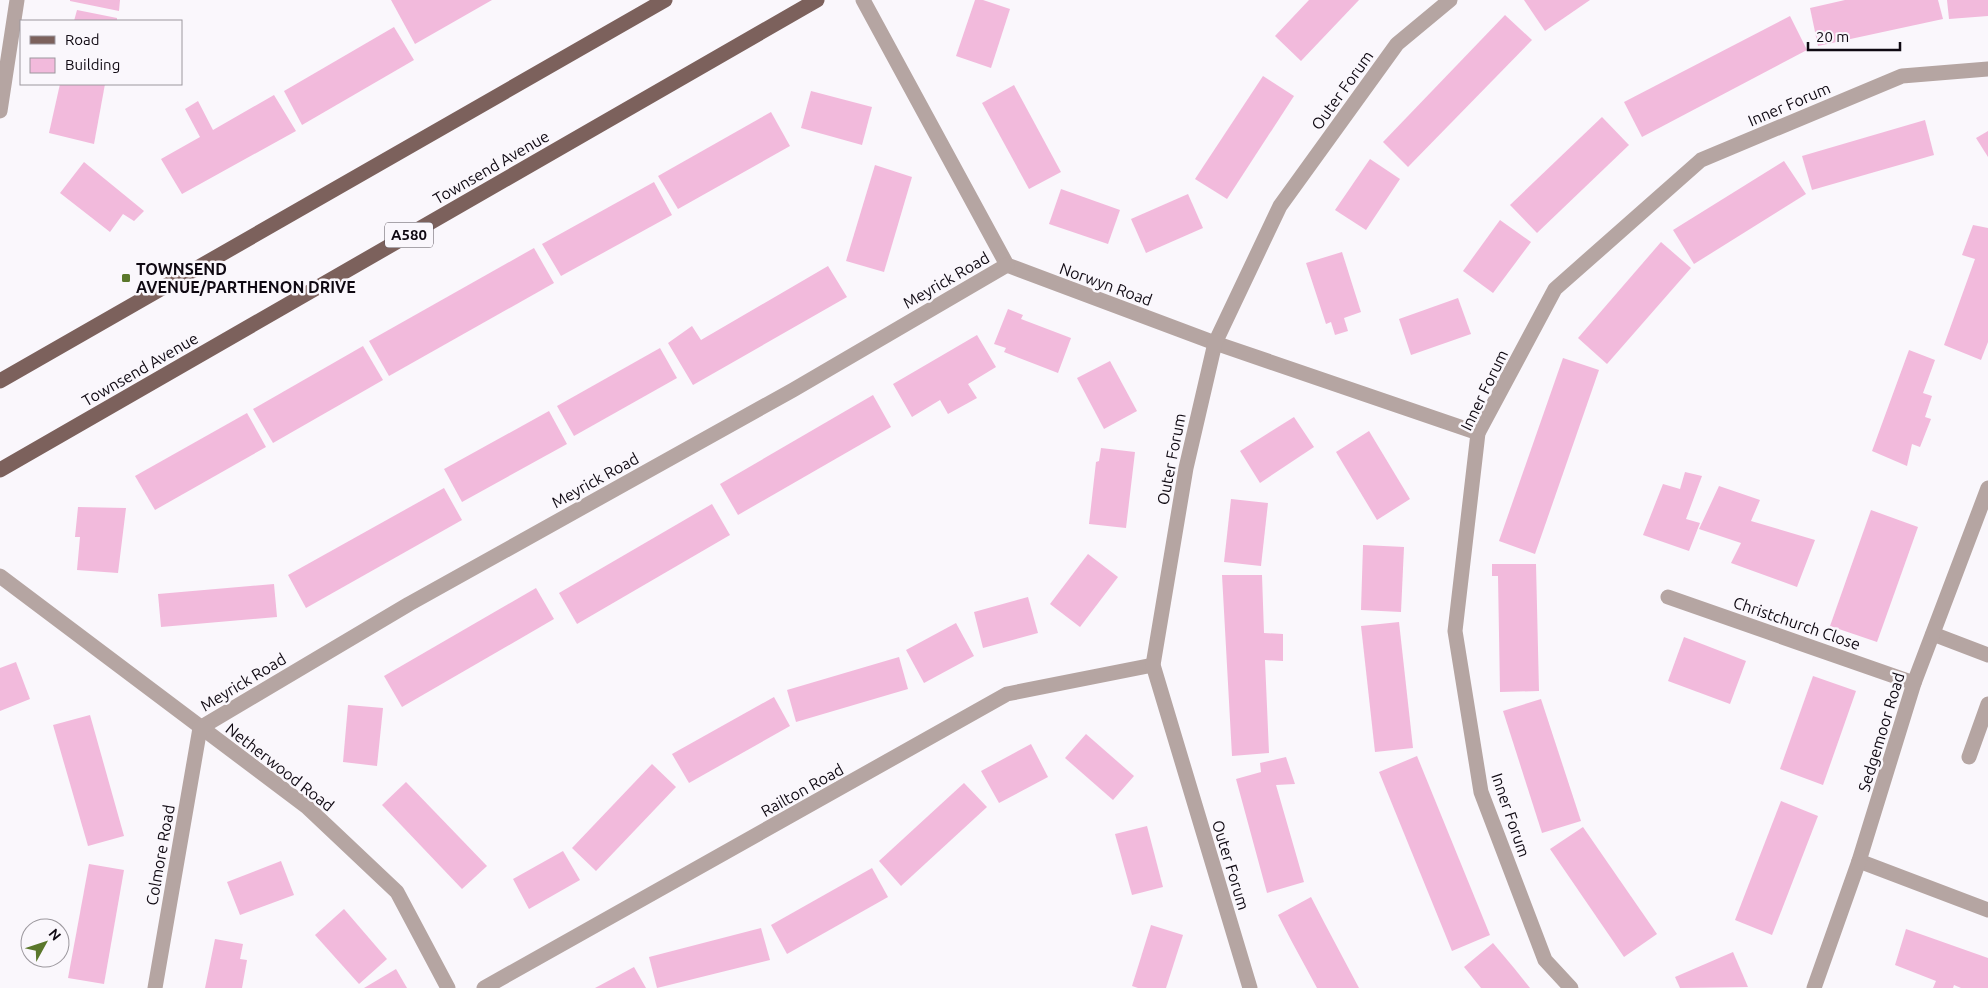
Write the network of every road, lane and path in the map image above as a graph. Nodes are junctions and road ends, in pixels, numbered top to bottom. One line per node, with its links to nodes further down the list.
1 (18, 0): 7 (street)
2 (665, 0): 10 (main road)
3 (817, 0): 12 (main road, Townsend Avenue / A580)
4 (863, 0): 8 (street)
5 (1450, 0): 9 (street, Outer Forum)
6 (1988, 69): 11 (street, Inner Forum)
7 (0, 111)
8 (1007, 265): 9 (street, Norwyn Road); 21 (street, Meyrick Road)
9 (1215, 343): 11 (street, Norwyn Road); 18 (street, Outer Forum)
10 (0, 381)
11 (1478, 433): 29 (street, Inner Forum)
12 (0, 470)
13 (1988, 488): 16 (street, Sedgemoor Road)
14 (0, 576): 21 (street, Netherwood Road)
15 (1668, 597): 19 (street, Christchurch Close)
16 (1933, 634): 17 (street); 19 (street, Sedgemoor Road)
17 (1988, 655)
18 (1153, 664): 27 (street, Railton Road); 28 (street, Outer Forum)
19 (1914, 683): 23 (street, Sedgemoor Road)
20 (1988, 704): 22 (street)
21 (200, 728): 25 (street, Colmore Road); 26 (street, Netherwood Road)
22 (1970, 756)
23 (1860, 861): 24 (street); 30 (street, Sedgemoor Road)
24 (1988, 910)
25 (155, 988)
26 (448, 988)
27 (484, 988)
28 (1250, 988)
29 (1571, 988)
30 (1814, 988)

